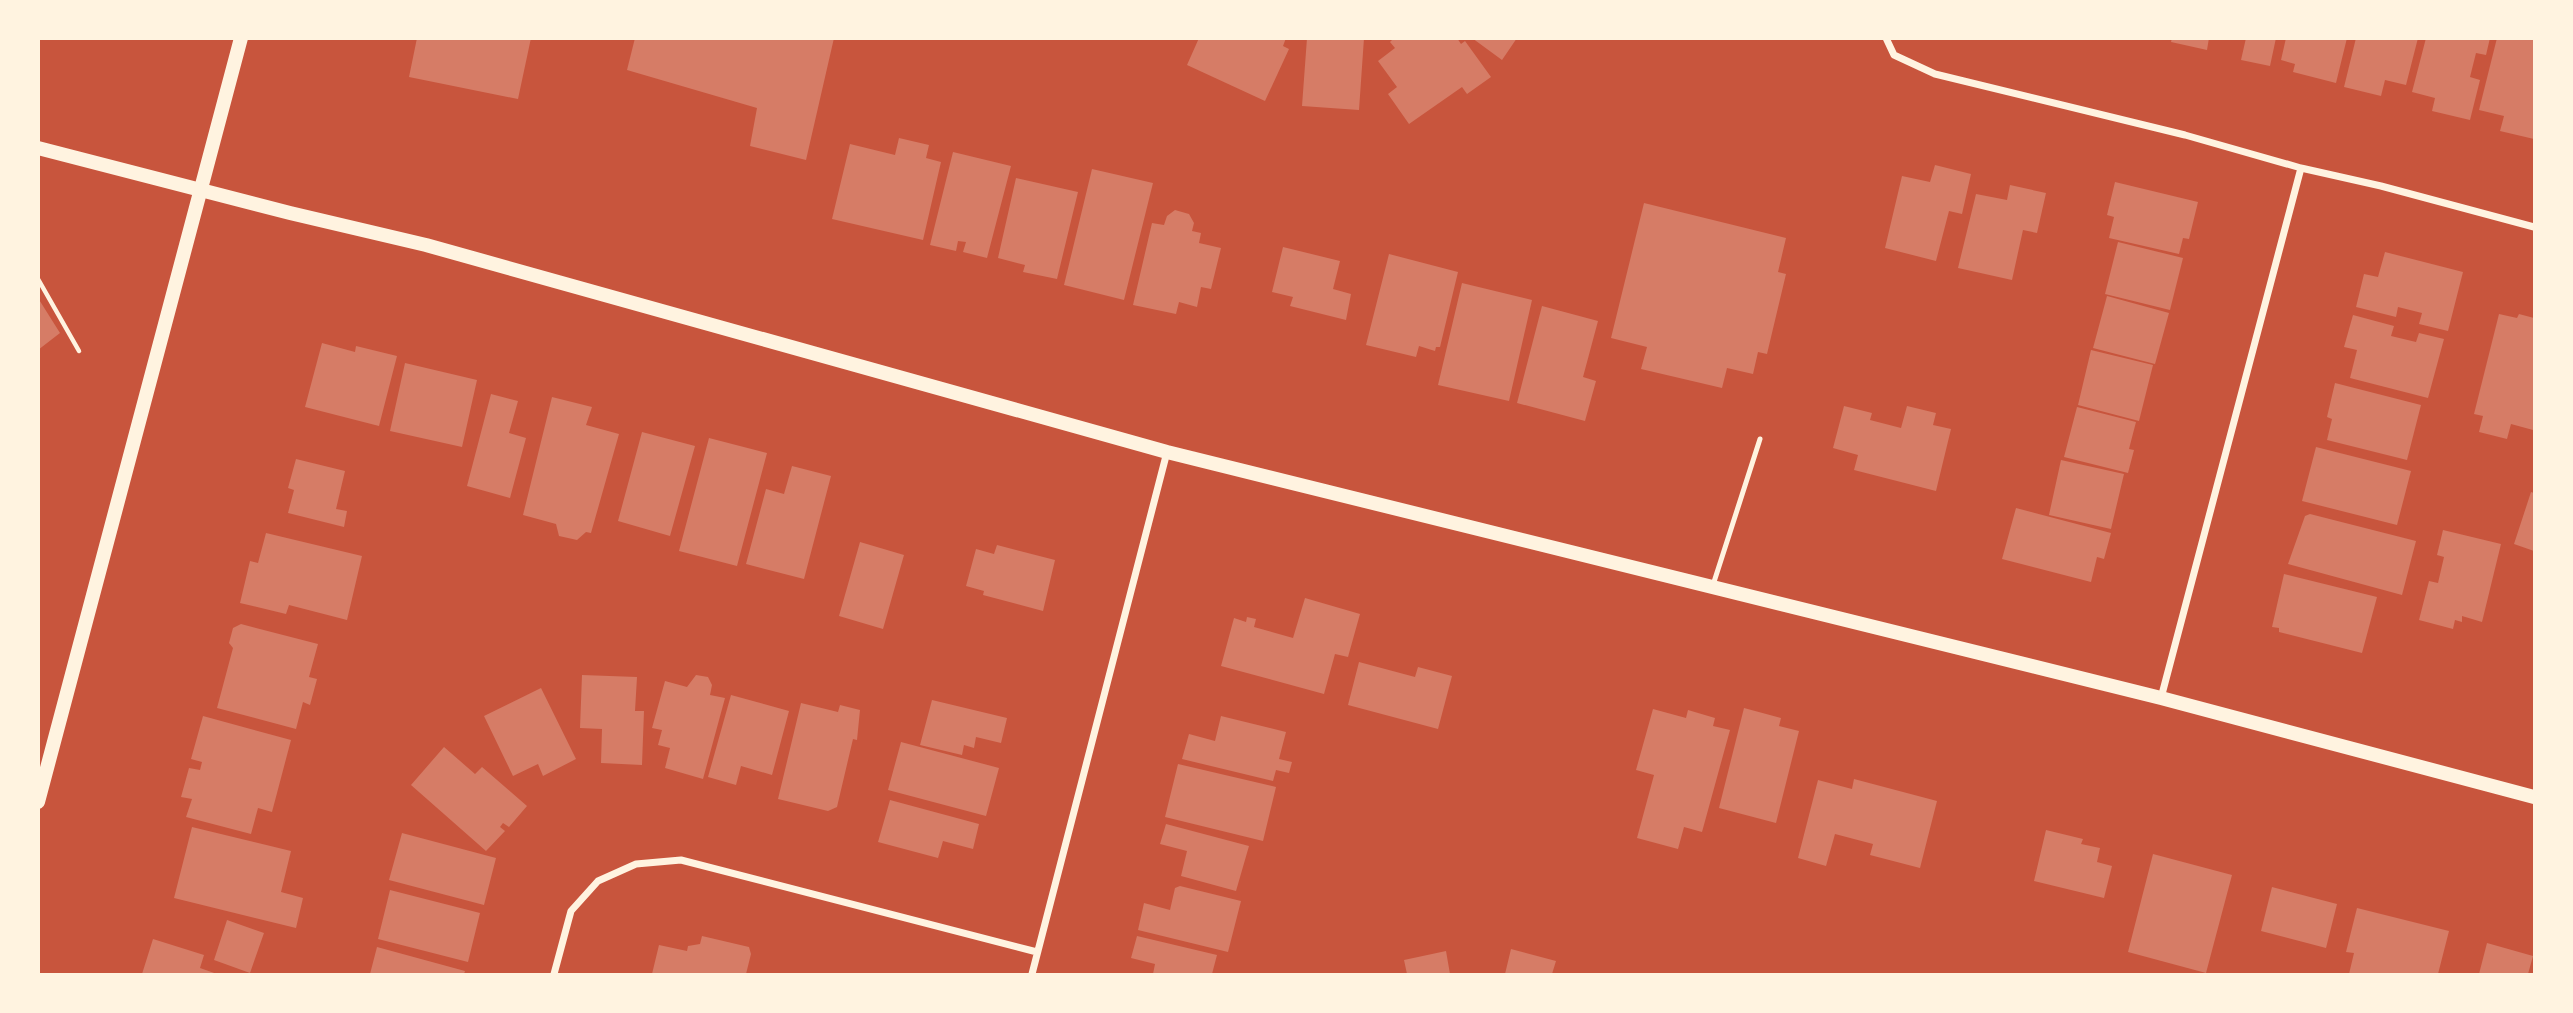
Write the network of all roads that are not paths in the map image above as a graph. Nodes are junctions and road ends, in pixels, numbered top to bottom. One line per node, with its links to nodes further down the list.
1 (241, 38): 5 (main road)
2 (1886, 38): 4 (street)
3 (38, 148): 5 (main road)
4 (2301, 168): 6 (street); 10 (street)
5 (202, 190): 8 (main road); 12 (main road)
6 (2535, 227)
7 (1760, 439): 9 (lane)
8 (1167, 452): 9 (main road); 13 (street)
9 (1712, 587): 10 (main road)
10 (2161, 698): 11 (main road)
11 (2535, 797)
12 (38, 802)
13 (1037, 952): 14 (street); 15 (street)
14 (554, 975)
15 (1032, 975)

